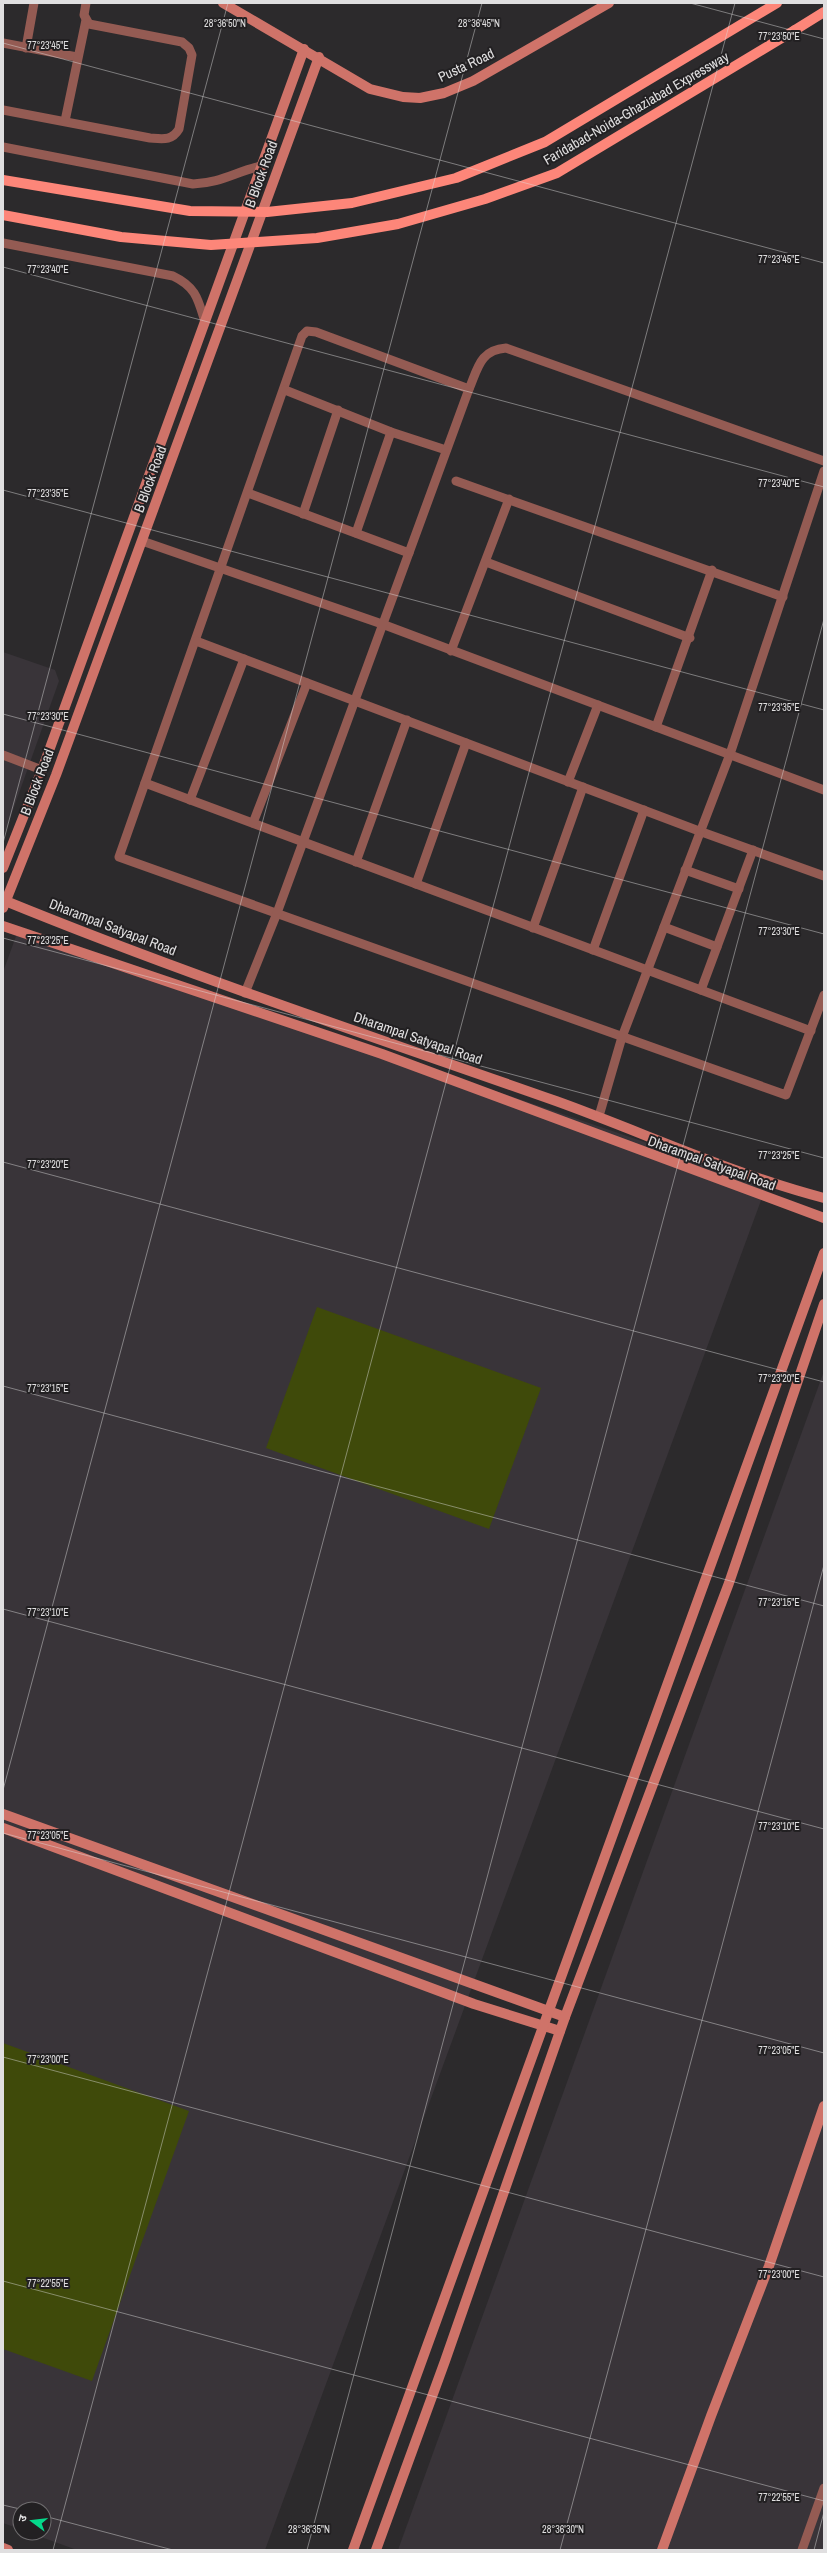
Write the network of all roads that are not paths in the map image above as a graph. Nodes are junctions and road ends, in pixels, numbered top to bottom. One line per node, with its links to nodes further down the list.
1 (34, 3): 9 (street)
2 (86, 3): 7 (street)
3 (223, 3): 10 (street, Pusta Road)
4 (609, 3): 12 (street, Pusta Road)
5 (777, 3): 17 (main road, Faridabad-Noida-Ghaziabad Expressway, bridge)
6 (824, 12): 18 (main road, Faridabad-Noida-Ghaziabad Expressway, bridge)
7 (86, 20): 11 (street); 14 (street)
8 (3, 43): 9 (street)
9 (26, 48): 11 (street)
10 (304, 48): 12 (street, Pusta Road); 16 (street, B Block Road)
11 (77, 57): 14 (street)
12 (319, 57): 33 (street, B Block Road)
13 (3, 110): 14 (street)
14 (65, 121)
15 (3, 147): 16 (street)
16 (261, 166): 20 (street, B Block Road)
17 (3, 180)
18 (3, 215)
19 (3, 244): 20 (street)
20 (205, 322): 52 (street, B Block Road)
21 (469, 389): 22 (street); 25 (street); 26 (street)
22 (285, 390): 23 (street); 29 (street)
23 (338, 410): 24 (street); 31 (street)
24 (391, 432): 25 (street); 32 (street)
25 (446, 450): 34 (street)
26 (824, 461)
27 (824, 471): 38 (street)
28 (456, 481): 30 (street)
29 (248, 493): 31 (street); 36 (street)
30 (509, 499): 35 (street); 37 (street)
31 (303, 514): 32 (street)
32 (356, 533): 34 (street)
33 (142, 541): 36 (street); 69 (street, B Block Road)
34 (409, 553): 39 (street)
35 (486, 562): 40 (street); 42 (street)
36 (221, 570): 39 (street); 41 (street)
37 (712, 570): 38 (street); 40 (street)
38 (784, 597): 50 (street)
39 (382, 624): 42 (street); 45 (street)
40 (690, 638): 48 (street)
41 (196, 641): 43 (street); 54 (street)
42 (451, 651): 46 (street)
43 (244, 659): 44 (street); 57 (street)
44 (307, 683): 45 (street); 59 (street)
45 (355, 700): 47 (street); 61 (street)
46 (598, 705): 48 (street); 53 (street)
47 (407, 720): 49 (street); 63 (street)
48 (656, 726): 50 (street)
49 (466, 743): 53 (street); 67 (street)
50 (730, 754): 56 (street); 60 (street)
51 (3, 755): 52 (street)
52 (42, 770): 64 (street, B Block Road)
53 (568, 782): 55 (street)
54 (145, 783): 57 (street); 70 (street)
55 (583, 787): 58 (street); 73 (street)
56 (824, 790)
57 (190, 800): 59 (street)
58 (644, 810): 60 (street); 75 (street)
59 (253, 823): 61 (street)
60 (699, 831): 62 (street); 65 (street)
61 (303, 842): 63 (street); 70 (street)
62 (753, 850): 66 (street); 68 (street)
63 (356, 862): 67 (street)
64 (3, 868)
65 (685, 870): 68 (street); 72 (street)
66 (824, 876)
67 (416, 884): 73 (street)
68 (739, 888): 74 (street)
69 (4, 903): 78 (street, Dharampal Satyapal Road)
70 (277, 913): 78 (street); 81 (street)
71 (3, 926): 84 (street, Dharampal Satyapal Road)
72 (664, 927): 74 (street); 76 (street)
73 (533, 928): 75 (street)
74 (717, 946): 77 (street)
75 (593, 950): 76 (street)
76 (648, 971): 77 (street); 81 (street)
77 (701, 990): 80 (street)
78 (245, 992): 82 (street, Dharampal Satyapal Road)
79 (824, 995): 80 (street)
80 (811, 1031): 81 (street)
81 (622, 1037): 82 (street)
82 (599, 1116): 83 (street, Dharampal Satyapal Road)
83 (824, 1198)
84 (824, 1218)
85 (824, 1253): 89 (street)
86 (824, 1304): 90 (street)
87 (3, 1814): 89 (street)
88 (3, 1828): 91 (street)
89 (548, 2012): 90 (street); 91 (street)
90 (564, 2016): 92 (street)
91 (544, 2025): 92 (street); 97 (street)
92 (560, 2031): 98 (street)
93 (824, 2106): 99 (street)
94 (824, 2488): 100 (street)
95 (3, 2548): 96 (street)
96 (8, 2550)
97 (353, 2550)
98 (376, 2550)
99 (662, 2550)
100 (802, 2550)

